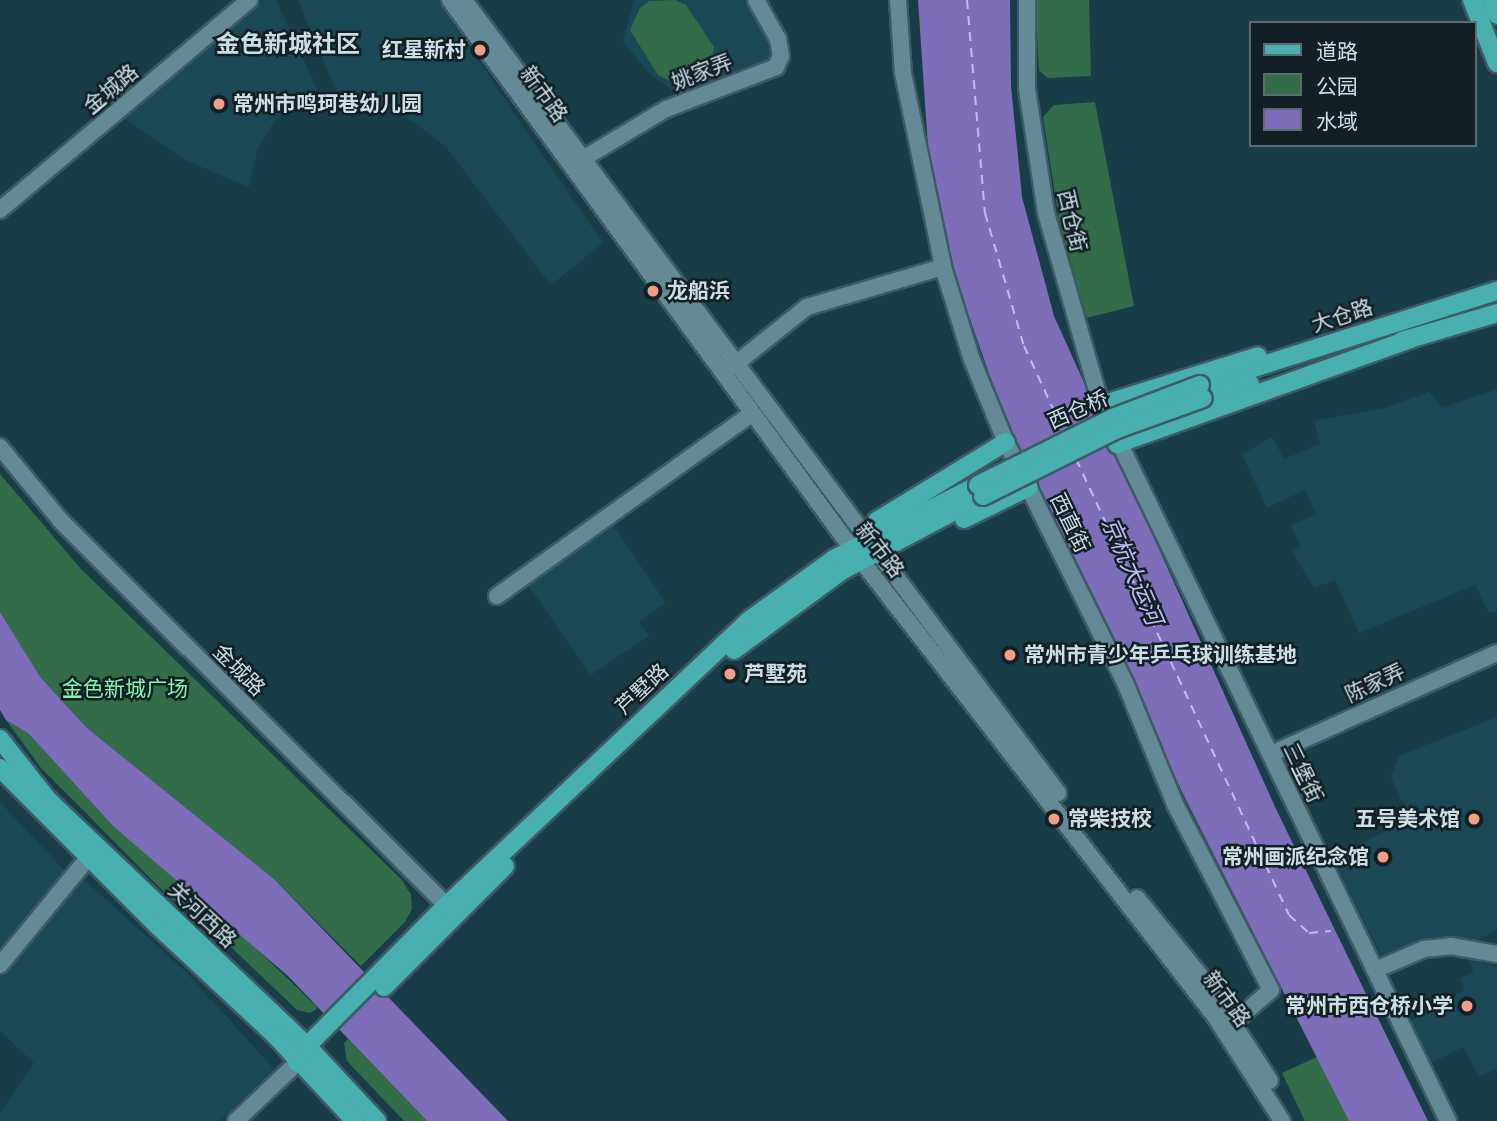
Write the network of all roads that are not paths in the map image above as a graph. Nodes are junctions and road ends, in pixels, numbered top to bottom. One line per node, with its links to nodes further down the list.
1 (249, 0): 12 (street, 金城路)
2 (450, 0): 21 (street, 新市路)
3 (464, 0): 11 (street, 新市路)
4 (757, 0): 11 (street, 姚家弄)
5 (898, 0): 13 (street, 西直街)
6 (1027, 0): 20 (street, 西仓街)
7 (1472, 0): 10 (main road)
8 (1491, 0): 9 (main road)
9 (1497, 15)
10 (1497, 64)
11 (581, 160): 18 (street, 新市路)
12 (0, 210)
13 (943, 267): 18 (street); 22 (street, 西直街)
14 (1497, 291): 16 (main road, 大仓路)
15 (1497, 313): 17 (main road, 大仓路)
16 (1401, 321): 19 (main road, 大仓路); 20 (main road)
17 (1410, 339): 19 (main road, 大仓路); 23 (main road)
18 (733, 366): 27 (street, 新市路)
19 (1202, 391): 26 (main road, 西仓桥, bridge)
20 (1101, 405): 23 (street, 西仓街)
21 (751, 414): 27 (street, 新市路); 28 (street)
22 (1006, 442): 25 (street, 西直街); 27 (main road)
23 (1118, 444): 31 (street, 三堡街)
24 (0, 447): 34 (street, 金城路)
25 (1029, 487): 27 (main road); 38 (street, 西直街)
26 (980, 491): 27 (main road, 芦墅路)
27 (865, 551): 34 (main road, 芦墅路); 38 (street, 新市路); 44 (street, 新市路)
28 (497, 596)
29 (1497, 653): 31 (street, 陈家弄)
30 (0, 739): 39 (main road, 关河西路)
31 (1271, 754): 37 (street, 三堡街)
32 (0, 768): 33 (main road, 关河西路)
33 (88, 858): 36 (street); 40 (main road, 关河西路)
34 (451, 911): 39 (main road, 芦墅路)
35 (1497, 954): 37 (street)
36 (0, 965)
37 (1375, 970): 46 (street, 三堡街)
38 (1234, 1023): 45 (street, 新市路)
39 (311, 1050): 40 (main road); 43 (main road, 关河西路)
40 (298, 1063): 41 (street); 42 (main road, 关河西路)
41 (236, 1121)
42 (355, 1121)
43 (377, 1121)
44 (1282, 1121)
45 (1292, 1121)
46 (1448, 1121)

